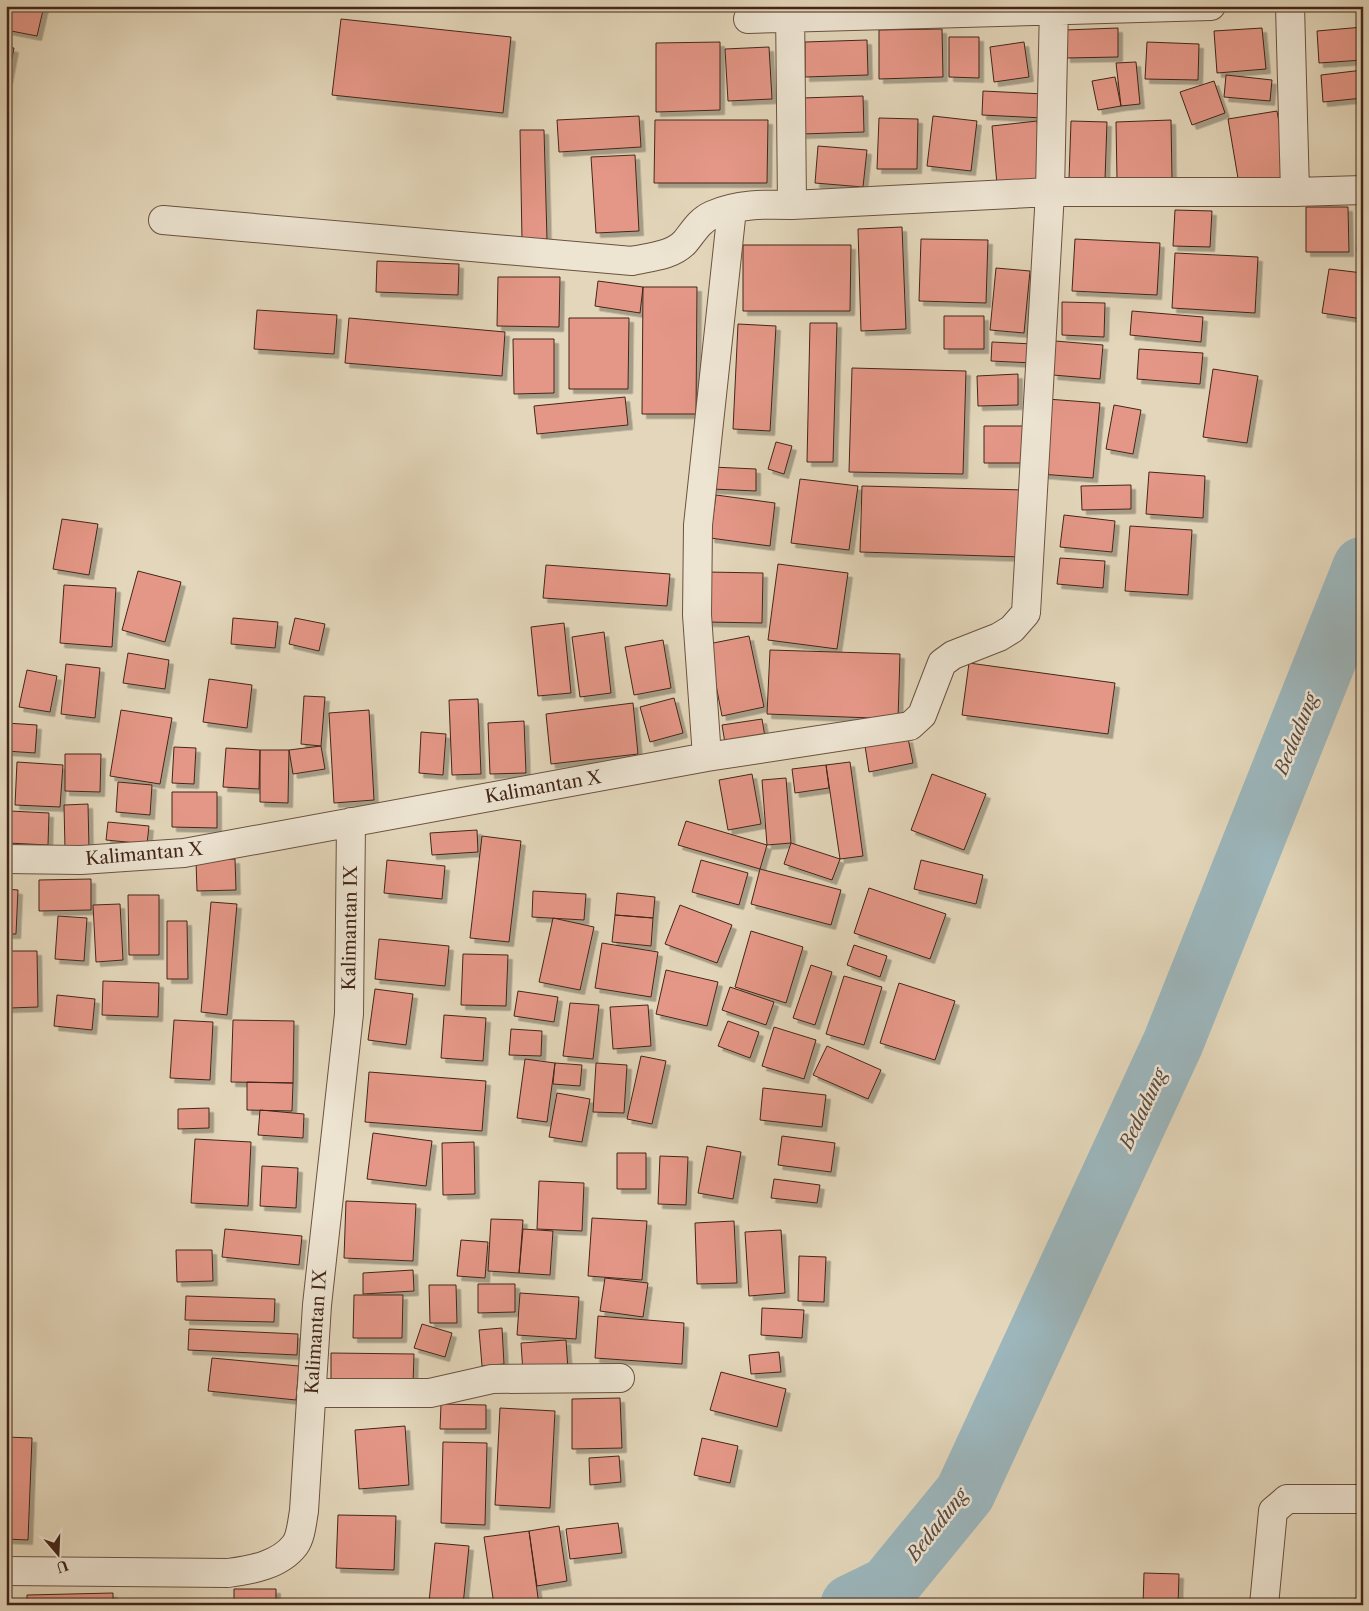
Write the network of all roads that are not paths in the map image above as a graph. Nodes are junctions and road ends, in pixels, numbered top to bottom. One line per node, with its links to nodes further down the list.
1 (1211, 6): 3 (street)
2 (1290, 6): 8 (street)
3 (1054, 8): 4 (street); 7 (street)
4 (790, 12): 5 (street); 9 (street)
5 (748, 19)
6 (1363, 190): 8 (street)
7 (1050, 192): 8 (street); 9 (street); 12 (street, Kalimantan X)
8 (1295, 192)
9 (792, 205): 10 (street)
10 (732, 209): 11 (street); 12 (street)
11 (163, 220)
12 (707, 756): 13 (street, Kalimantan X)
13 (351, 822): 14 (street, Kalimantan X); 16 (street, Kalimantan IX)
14 (6, 859)
15 (620, 1378): 16 (street)
16 (311, 1393): 18 (street, Kalimantan IX)
17 (1363, 1499): 19 (street)
18 (6, 1571)
19 (1264, 1605)

